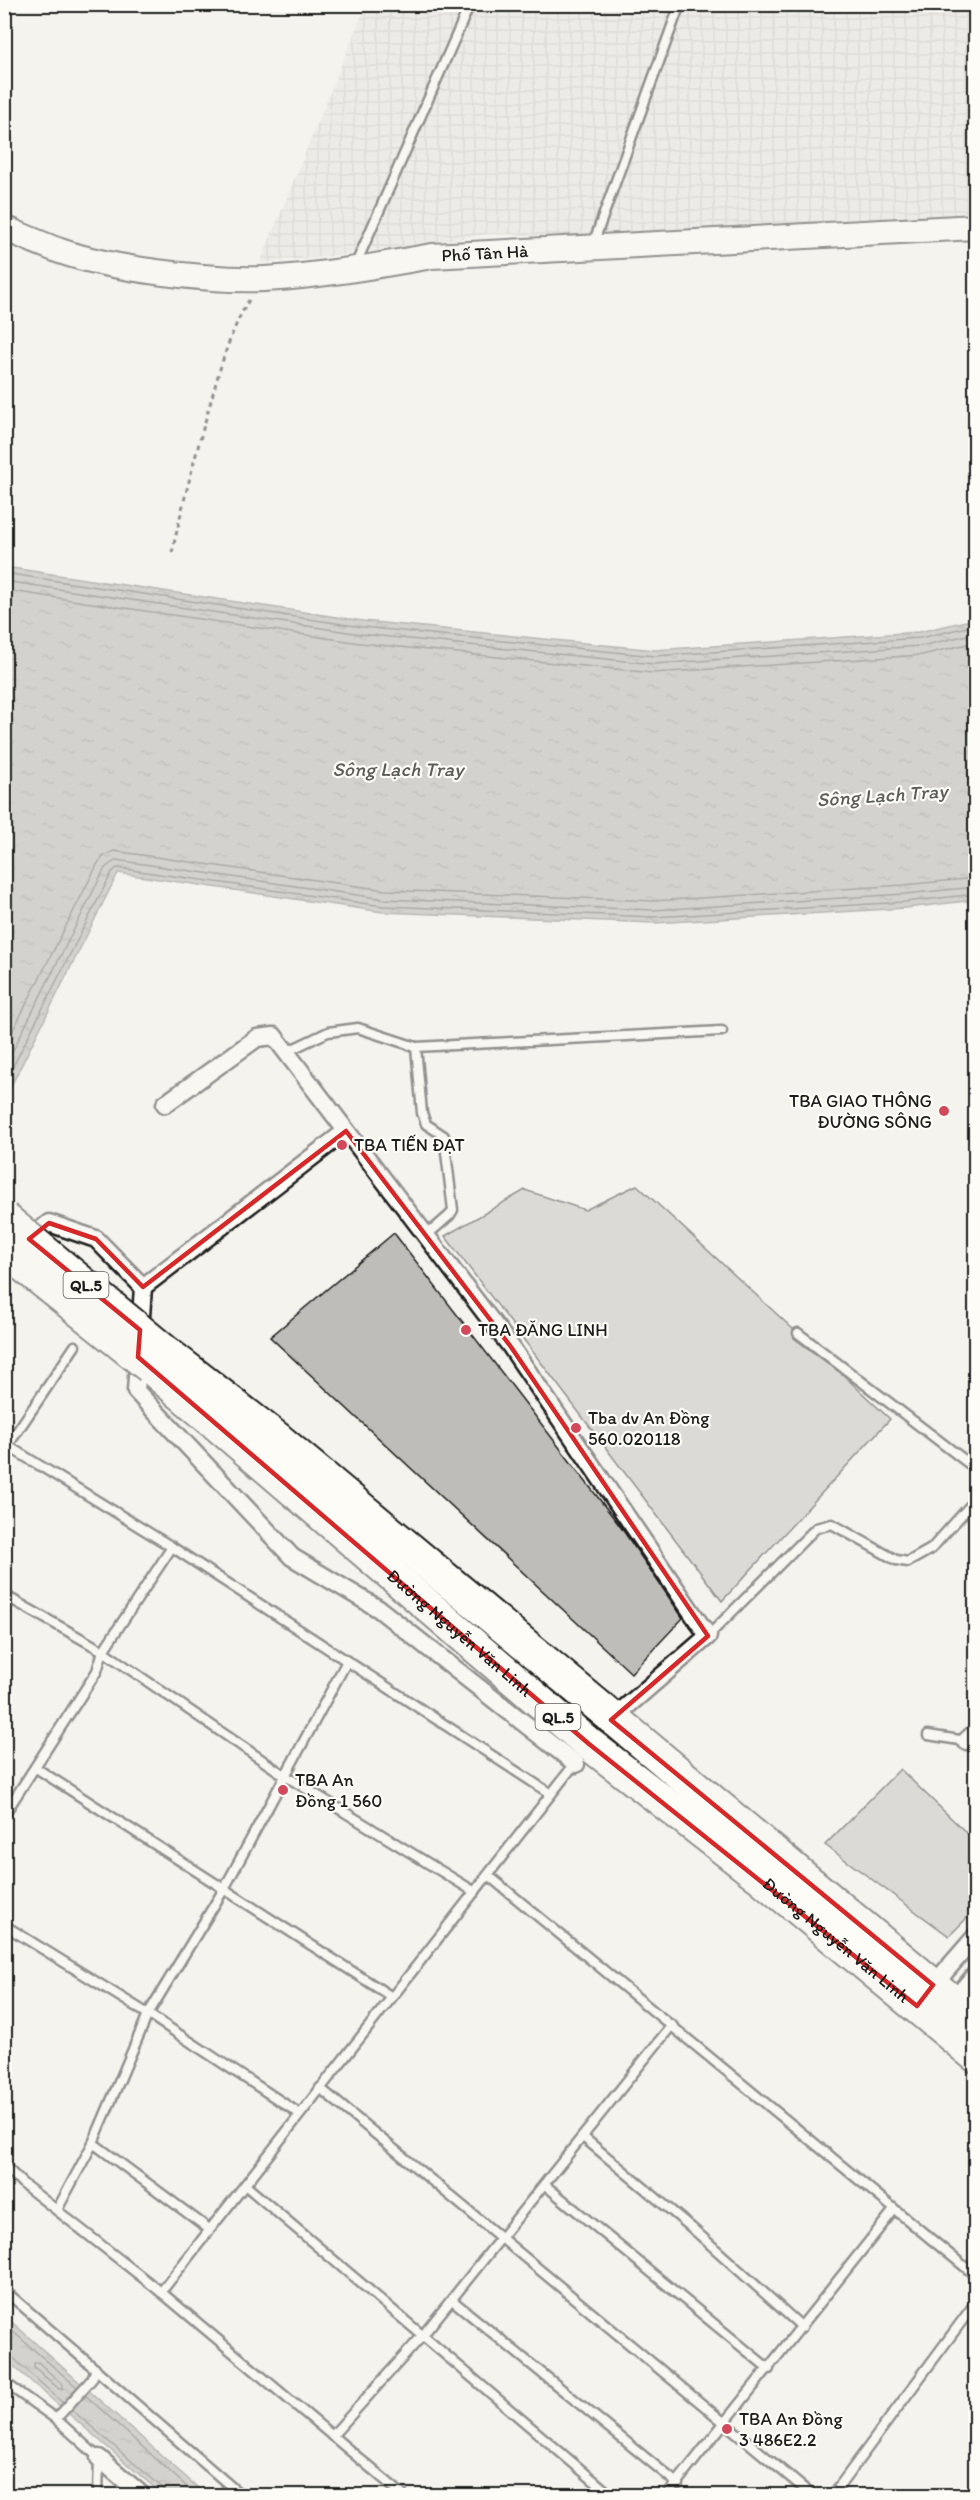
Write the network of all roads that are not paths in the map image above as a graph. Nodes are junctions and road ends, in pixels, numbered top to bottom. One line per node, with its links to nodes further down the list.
1 (470, 4): 6 (lane)
2 (680, 4): 5 (lane)
3 (4, 228): 6 (street, Phố Tân Hà)
4 (975, 228): 5 (street, Phố Tân Hà)
5 (591, 248): 6 (street, Phố Tân Hà)
6 (354, 270)
7 (722, 1031): 8 (lane)
8 (416, 1047): 9 (lane); 13 (lane)
9 (286, 1052): 10 (street); 11 (street)
10 (165, 1104)
11 (346, 1131): 13 (street); 16 (street)
12 (4, 1218): 19 (highway, Đường Nguyễn Văn Linh / QL.5, bridge)
13 (426, 1236): 25 (street)
14 (4, 1250): 19 (highway, Đường Nguyễn Văn Linh / QL.5, bridge)
15 (4, 1259): 16 (street)
16 (143, 1287): 31 (street)
17 (798, 1333): 21 (lane)
18 (75, 1346): 20 (lane)
19 (158, 1360): 28 (highway, Đường Nguyễn Văn Linh / QL.5); 31 (highway, Đường Nguyễn Văn Linh / QL.5)
20 (6, 1448): 23 (lane)
21 (975, 1469)
22 (975, 1499): 25 (lane)
23 (172, 1547): 26 (lane); 27 (lane)
24 (4, 1595): 26 (lane)
25 (708, 1636): 28 (street)
26 (103, 1651): 32 (lane); 33 (lane)
27 (346, 1663): 33 (lane); 34 (lane)
28 (611, 1720): 43 (highway, Đường Nguyễn Văn Linh / QL.5)
29 (928, 1735): 30 (lane)
30 (972, 1741)
31 (582, 1754): 34 (lane); 43 (highway, Đường Nguyễn Văn Linh / QL.5)
32 (36, 1768): 35 (lane); 37 (lane)
33 (284, 1775): 37 (lane); 38 (lane)
34 (551, 1794): 36 (lane)
35 (4, 1815)
36 (489, 1876): 38 (lane); 46 (lane)
37 (224, 1889): 42 (lane); 44 (lane)
38 (475, 1892): 42 (lane)
39 (4, 1925): 44 (lane)
40 (975, 1936): 43 (street)
41 (975, 1974): 43 (street)
42 (392, 1997): 48 (lane)
43 (934, 2003): 45 (highway, Đường Nguyễn Văn Linh / QL.5); 47 (highway, Đường Nguyễn Văn Linh / QL.5)
44 (148, 2014): 49 (lane); 51 (lane)
45 (975, 2021)
46 (672, 2025): 50 (lane); 56 (lane)
47 (975, 2056)
48 (320, 2088): 49 (lane); 58 (lane)
49 (300, 2114): 53 (lane)
50 (583, 2137): 54 (lane); 64 (lane)
51 (93, 2143): 55 (lane); 57 (lane)
52 (4, 2165): 55 (lane)
53 (245, 2185): 57 (lane); 65 (lane)
54 (545, 2185): 58 (lane); 66 (lane)
55 (57, 2210): 61 (lane)
56 (894, 2210): 59 (lane); 64 (lane)
57 (209, 2229): 61 (lane)
58 (502, 2239): 62 (lane); 70 (lane)
59 (975, 2276)
60 (4, 2290): 67 (lane)
61 (161, 2292): 71 (lane)
62 (452, 2300): 65 (lane); 73 (lane)
63 (975, 2302): 81 (lane)
64 (802, 2327): 66 (lane)
65 (423, 2336): 71 (lane); 78 (lane)
66 (769, 2368): 70 (lane)
67 (96, 2369): 69 (lane); 76 (lane)
68 (4, 2382): 69 (lane)
69 (58, 2416): 72 (lane)
70 (724, 2424): 73 (lane); 80 (lane)
71 (332, 2436): 77 (lane)
72 (99, 2458): 74 (lane); 75 (street)
73 (678, 2484): 79 (lane)
74 (98, 2496)
75 (143, 2496)
76 (242, 2496)
77 (404, 2496)
78 (612, 2496)
79 (666, 2496)
80 (813, 2496)
81 (832, 2496)

